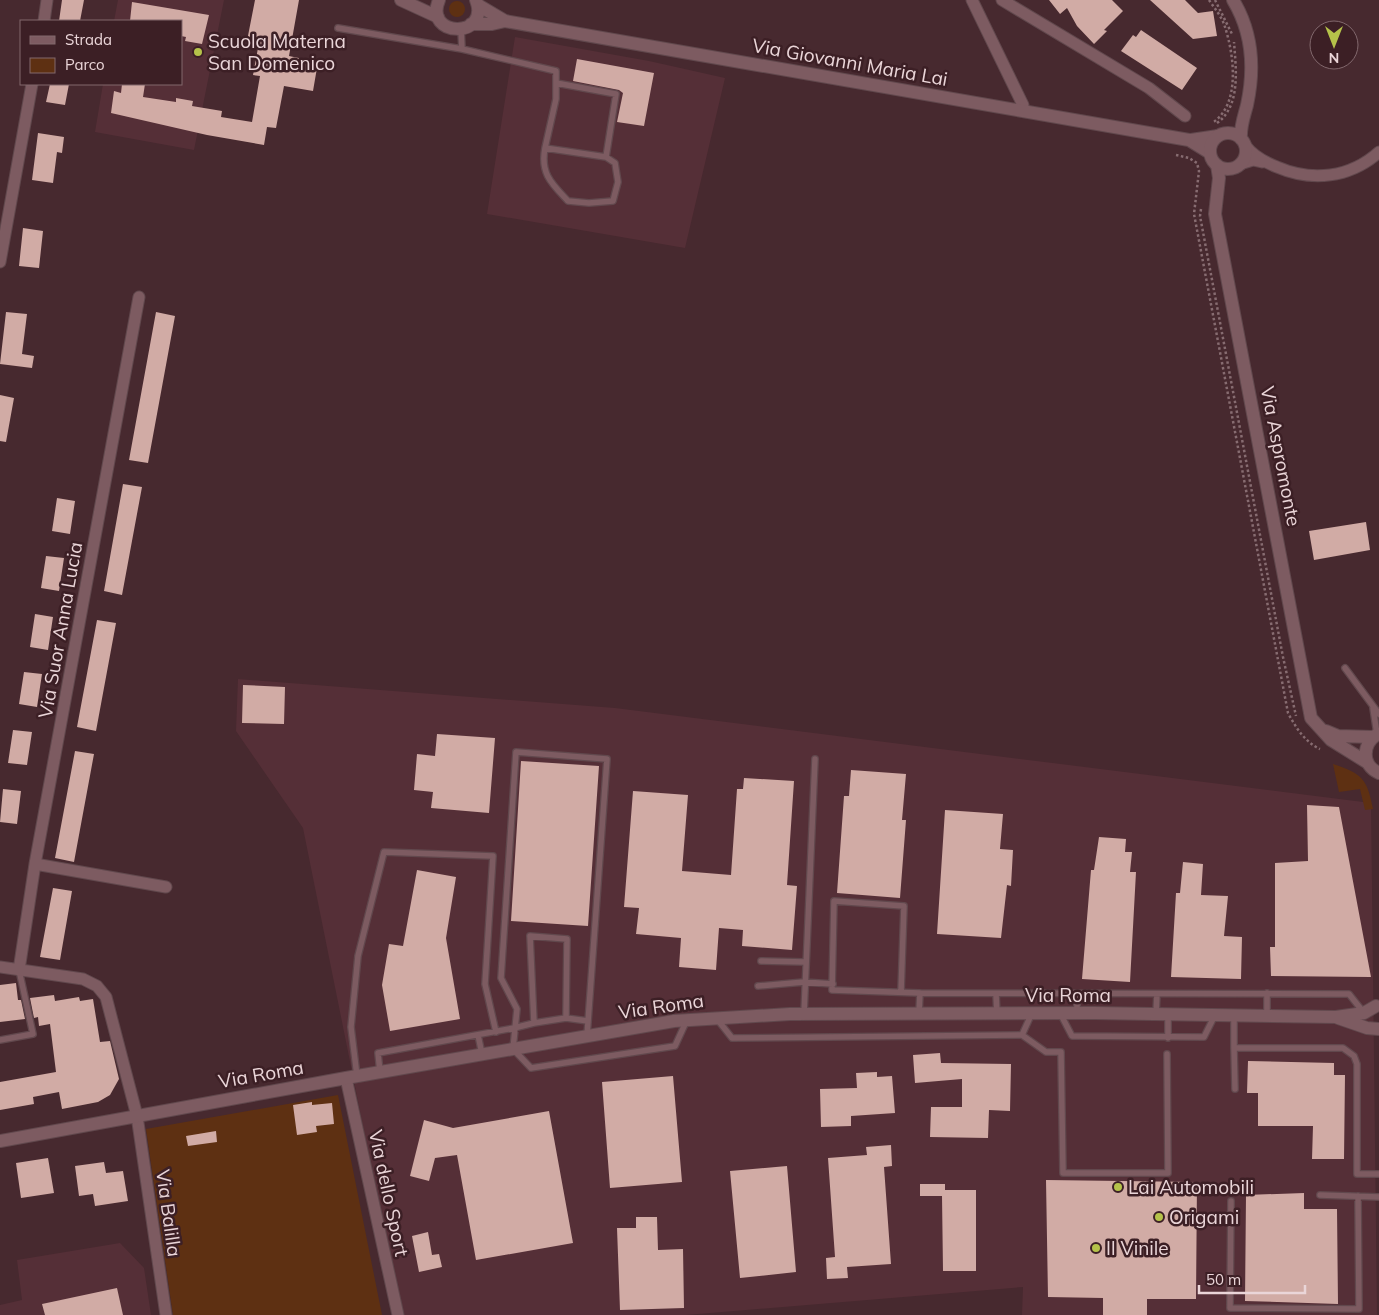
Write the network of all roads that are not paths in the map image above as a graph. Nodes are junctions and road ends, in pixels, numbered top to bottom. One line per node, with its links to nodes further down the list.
1 (47, 0): 10 (street)
2 (427, 0): 7 (main road)
3 (439, 0): 9 (main road)
4 (972, 0): 17 (street)
5 (1002, 0): 18 (street)
6 (1233, 0): 19 (main road)
7 (405, 1): 9 (main road)
8 (477, 2): 11 (main road, Via Giovanni Maria Lai); 12 (main road)
9 (438, 17): 12 (main road)
10 (44, 20)
11 (505, 21): 12 (main road, Via Giovanni Maria Lai); 17 (main road, Via Giovanni Maria Lai)
12 (466, 27): 14 (lane)
13 (338, 28): 14 (lane)
14 (462, 49): 15 (lane)
15 (556, 83): 23 (lane); 25 (lane)
16 (32, 85): 29 (street)
17 (1022, 110): 22 (main road, Via Giovanni Maria Lai)
18 (1185, 116)
19 (1242, 118): 20 (main road); 21 (main road)
20 (1216, 133): 21 (main road); 22 (main road, Via Giovanni Maria Lai); 26 (main road)
21 (1243, 142): 27 (street); 28 (main road)
22 (1188, 146): 26 (main road, Via Giovanni Maria Lai)
23 (545, 148): 25 (lane); 25 (lane)
24 (1379, 152): 27 (street)
25 (606, 157)
26 (1205, 157): 28 (main road)
27 (1269, 164): 28 (street)
28 (1229, 166): 34 (main road, Via Aspromonte)
29 (0, 262)
30 (139, 297): 39 (street, Via Suor Anna Lucia)
31 (1345, 668): 32 (lane)
32 (1373, 706): 33 (lane); 35 (lane)
33 (1379, 714)
34 (1322, 730): 35 (main road); 37 (main road, Via Aspromonte)
35 (1376, 735): 37 (main road)
36 (815, 759): 42 (lane)
37 (1368, 763): 38 (main road, Via Aspromonte)
38 (1379, 773)
39 (35, 864): 40 (street); 44 (street, Via Suor Anna Lucia)
40 (166, 887)
41 (762, 961): 42 (lane)
42 (805, 962): 45 (lane)
43 (0, 967): 44 (street, Via Balilla)
44 (20, 970): 79 (lane); 87 (street, Via Balilla)
45 (804, 982): 46 (lane); 47 (lane); 56 (lane)
46 (833, 984): 48 (lane); 48 (lane)
47 (758, 986)
48 (901, 992): 49 (lane)
49 (920, 993): 51 (lane); 57 (lane)
50 (1266, 993): 53 (lane); 55 (lane); 65 (lane)
51 (996, 994): 52 (lane); 58 (lane)
52 (1077, 994): 53 (lane); 61 (lane)
53 (1157, 994): 62 (lane)
54 (1378, 1005): 55 (main road, Via Roma); 73 (main road)
55 (1364, 1013): 66 (main road, Via Roma)
56 (804, 1014): 57 (main road, Via Roma); 68 (main road, Via Roma)
57 (919, 1014): 58 (main road, Via Roma)
58 (996, 1014): 59 (main road, Via Roma)
59 (1032, 1014): 60 (main road, Via Roma); 76 (lane)
60 (1060, 1014): 61 (main road, Via Roma); 78 (lane)
61 (1077, 1014): 62 (main road, Via Roma)
62 (1162, 1014): 63 (main road, Via Roma); 78 (lane)
63 (1216, 1015): 64 (main road, Via Roma); 78 (lane)
64 (1234, 1016): 65 (main road, Via Roma); 80 (lane)
65 (1266, 1016): 66 (main road, Via Roma)
66 (1336, 1017): 73 (main road, Via Roma)
67 (566, 1018): 70 (lane); 71 (lane); 71 (lane)
68 (715, 1018): 69 (main road, Via Roma); 76 (lane)
69 (687, 1020): 77 (main road, Via Roma); 81 (lane)
70 (588, 1021): 72 (lane); 77 (lane)
71 (534, 1023): 72 (lane)
72 (514, 1028): 74 (lane); 81 (lane)
73 (1379, 1029)
74 (496, 1032): 75 (lane); 85 (lane)
75 (478, 1035): 82 (lane); 84 (lane)
76 (1022, 1035): 83 (lane)
77 (586, 1036): 81 (main road, Via Roma)
78 (1168, 1038)
79 (0, 1040)
80 (1234, 1048): 86 (lane); 89 (lane)
81 (513, 1049): 82 (main road, Via Roma)
82 (482, 1054): 84 (main road, Via Roma)
83 (1167, 1054)
84 (380, 1072): 85 (main road, Via Roma)
85 (352, 1077): 87 (main road, Via Roma); 95 (street, Via dello Sport)
86 (1235, 1089)
87 (137, 1116): 88 (main road, Via Roma); 94 (street, Via Balilla)
88 (0, 1141)
89 (1379, 1174)
90 (1320, 1195): 91 (lane)
91 (1358, 1196): 92 (lane); 93 (lane)
92 (1379, 1197)
93 (1231, 1201)
94 (166, 1315)
95 (398, 1315)

